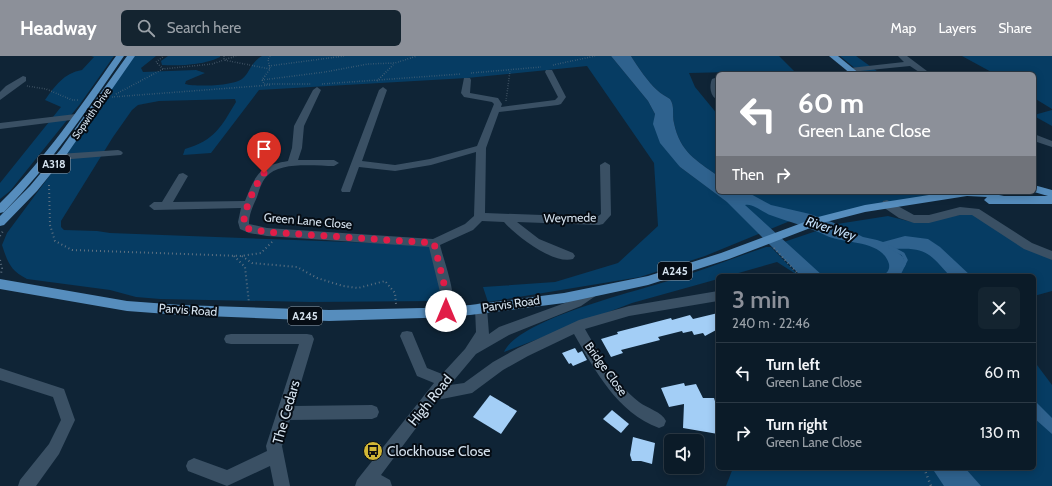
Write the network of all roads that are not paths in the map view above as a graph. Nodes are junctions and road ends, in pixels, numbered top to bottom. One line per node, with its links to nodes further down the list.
1 (120, 56): 17 (main road, Sopwith Drive / A318)
2 (131, 56): 23 (main road, Sopwith Drive / A318)
3 (833, 56): 7 (main road)
4 (902, 56): 5 (street)
5 (913, 63): 7 (street); 8 (street)
6 (550, 72): 16 (street)
7 (853, 72)
8 (924, 72)
9 (23, 79): 15 (street)
10 (467, 80): 16 (street)
11 (716, 81): 14 (street)
12 (316, 86): 25 (street)
13 (382, 90): 26 (street)
14 (716, 92)
15 (1, 96)
16 (501, 110): 21 (street)
17 (76, 117): 18 (street); 40 (main road, Sopwith Drive / A318)
18 (1, 123)
19 (1036, 138): 20 (street)
20 (1052, 144)
21 (481, 148): 26 (street); 41 (street)
22 (118, 153): 23 (street)
23 (58, 158): 43 (main road, Sopwith Drive / A318)
24 (334, 163): 25 (street, Green Lane Close)
25 (292, 164): 36 (street, Green Lane Close)
26 (356, 164): 30 (street)
27 (604, 165): 42 (street, Weymede)
28 (183, 176): 38 (street)
29 (1036, 189): 33 (main road)
30 (346, 190)
31 (960, 194): 35 (main road, Parvis Road / A245)
32 (1036, 194): 33 (main road, Parvis Road)
33 (1052, 195)
34 (1052, 200): 35 (main road, A245)
35 (905, 201): 37 (main road, Parvis Road / A245)
36 (248, 204): 38 (street); 44 (street, Green Lane Close)
37 (887, 204): 46 (street); 48 (main road, Parvis Road / A245)
38 (166, 205): 39 (street)
39 (154, 206)
40 (0, 209)
41 (479, 217): 42 (street, Weymede); 44 (street)
42 (507, 218): 45 (street)
43 (0, 222)
44 (434, 243): 51 (street)
45 (569, 256)
46 (1052, 256)
47 (0, 279): 51 (main road, Parvis Road / A245)
48 (593, 292): 50 (main road, Parvis Road / A245); 55 (street, High Road)
49 (716, 296): 52 (street)
50 (481, 308): 51 (main road, Parvis Road / A245); 55 (street, High Road)
51 (446, 311)
52 (577, 327): 58 (street); 61 (street, Bridge Close)
53 (407, 336): 57 (street)
54 (231, 339): 60 (street, The Cedars)
55 (470, 353): 57 (street, High Road)
56 (0, 374): 65 (street)
57 (444, 382): 58 (street, High Road)
58 (432, 394): 64 (street, High Road)
59 (372, 412): 60 (street)
60 (284, 413): 62 (street, The Cedars)
61 (659, 421)
62 (276, 455): 63 (street); 66 (street, The Cedars)
63 (194, 466)
64 (366, 482): 67 (street)
65 (26, 486)
66 (282, 486)
67 (384, 486)

